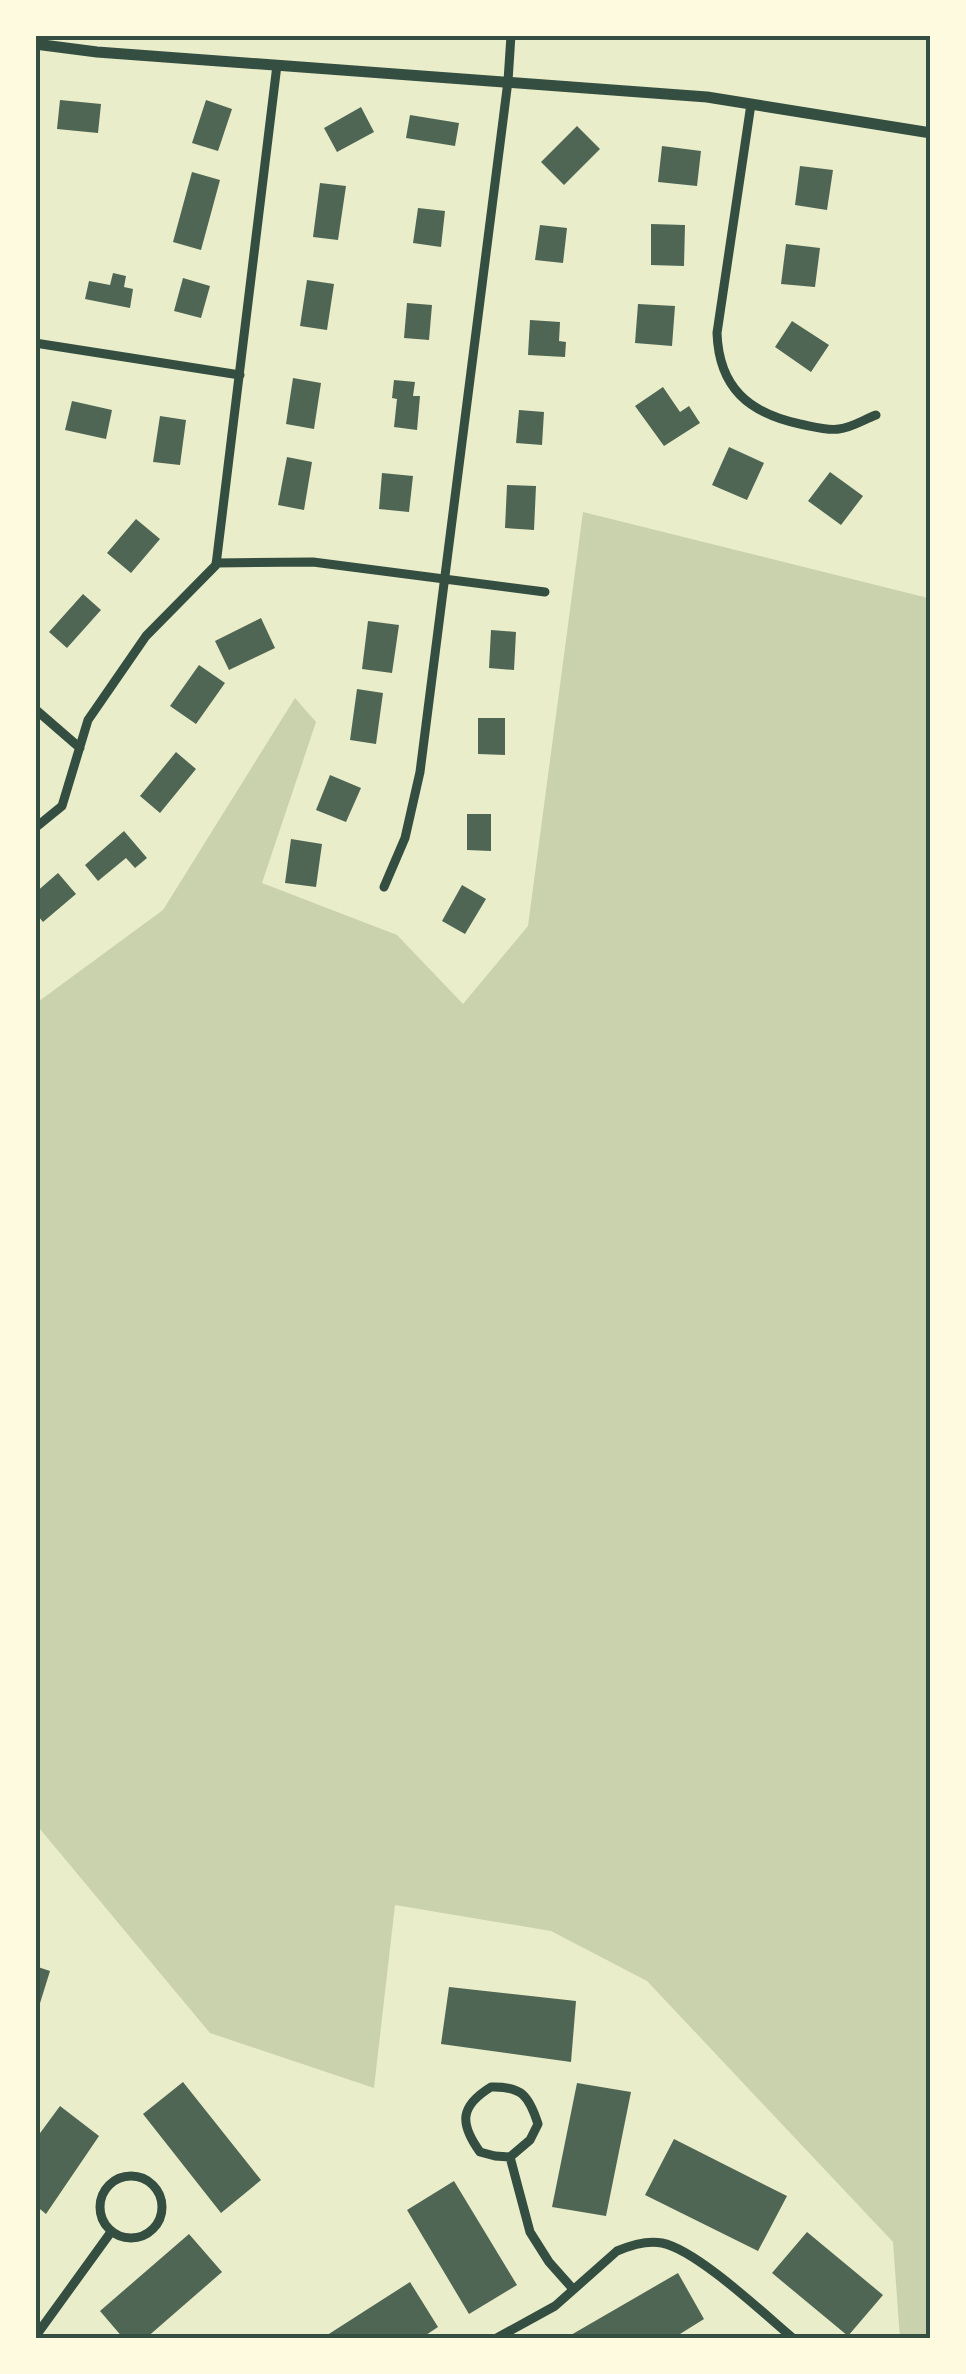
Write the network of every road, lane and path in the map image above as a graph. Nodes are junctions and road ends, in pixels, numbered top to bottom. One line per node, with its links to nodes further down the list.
1 (511, 35): 4 (street)
2 (35, 44): 3 (street)
3 (277, 65): 4 (street); 8 (street)
4 (508, 82): 5 (street); 11 (street)
5 (751, 104): 6 (street); 9 (street)
6 (931, 133)
7 (35, 343): 8 (street)
8 (240, 376): 10 (street)
9 (876, 415)
10 (216, 563): 11 (street); 14 (street)
11 (444, 578): 12 (street); 16 (street)
12 (546, 592)
13 (35, 710): 14 (street)
14 (80, 748): 15 (street)
15 (35, 828)
16 (384, 888)
17 (510, 2157): 17 (street); 19 (street)
18 (111, 2232): 18 (street); 20 (street)
19 (573, 2289): 21 (street); 22 (street)
20 (35, 2336)
21 (495, 2339)
22 (794, 2339)

